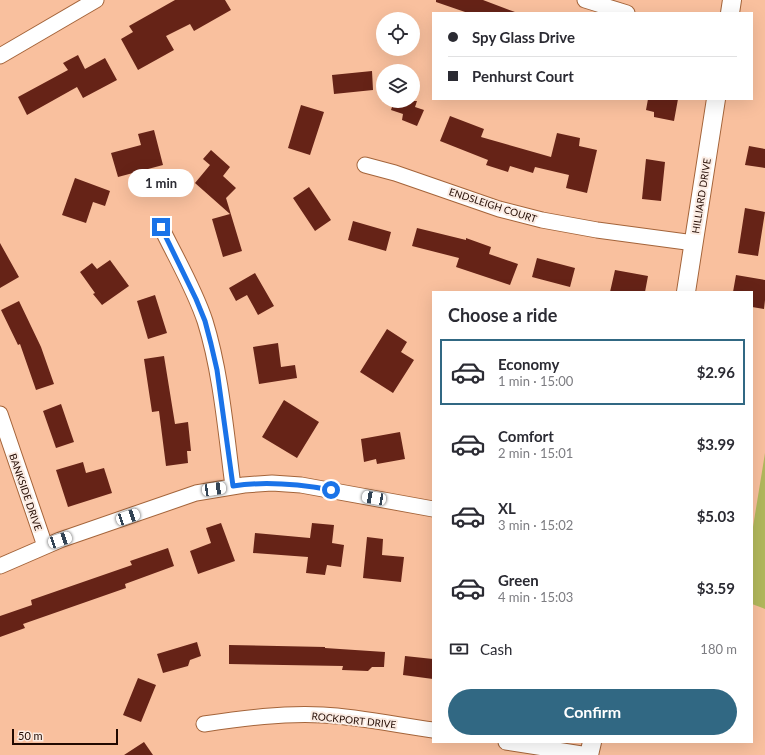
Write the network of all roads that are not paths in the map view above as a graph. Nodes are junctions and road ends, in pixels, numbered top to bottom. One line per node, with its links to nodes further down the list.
1 (96, 0): 6 (street)
2 (585, 0): 4 (street)
3 (732, 0): 5 (street)
4 (624, 12)
5 (730, 12)
6 (0, 56)
7 (716, 100): 10 (street, HILLIARD DRIVE)
8 (365, 165): 10 (street, ENDSLEIGH COURT)
9 (161, 227): 13 (street)
10 (694, 243): 11 (street, HILLIARD DRIVE)
11 (686, 291)
12 (0, 414): 15 (street, BANKSIDE DRIVE)
13 (233, 486): 14 (street); 15 (street)
14 (432, 509)
15 (45, 546): 16 (street)
16 (0, 566)
17 (204, 724): 18 (street, ROCKPORT DRIVE)
18 (432, 730)
19 (512, 743): 21 (street)
20 (592, 743): 21 (street)
21 (589, 755)

